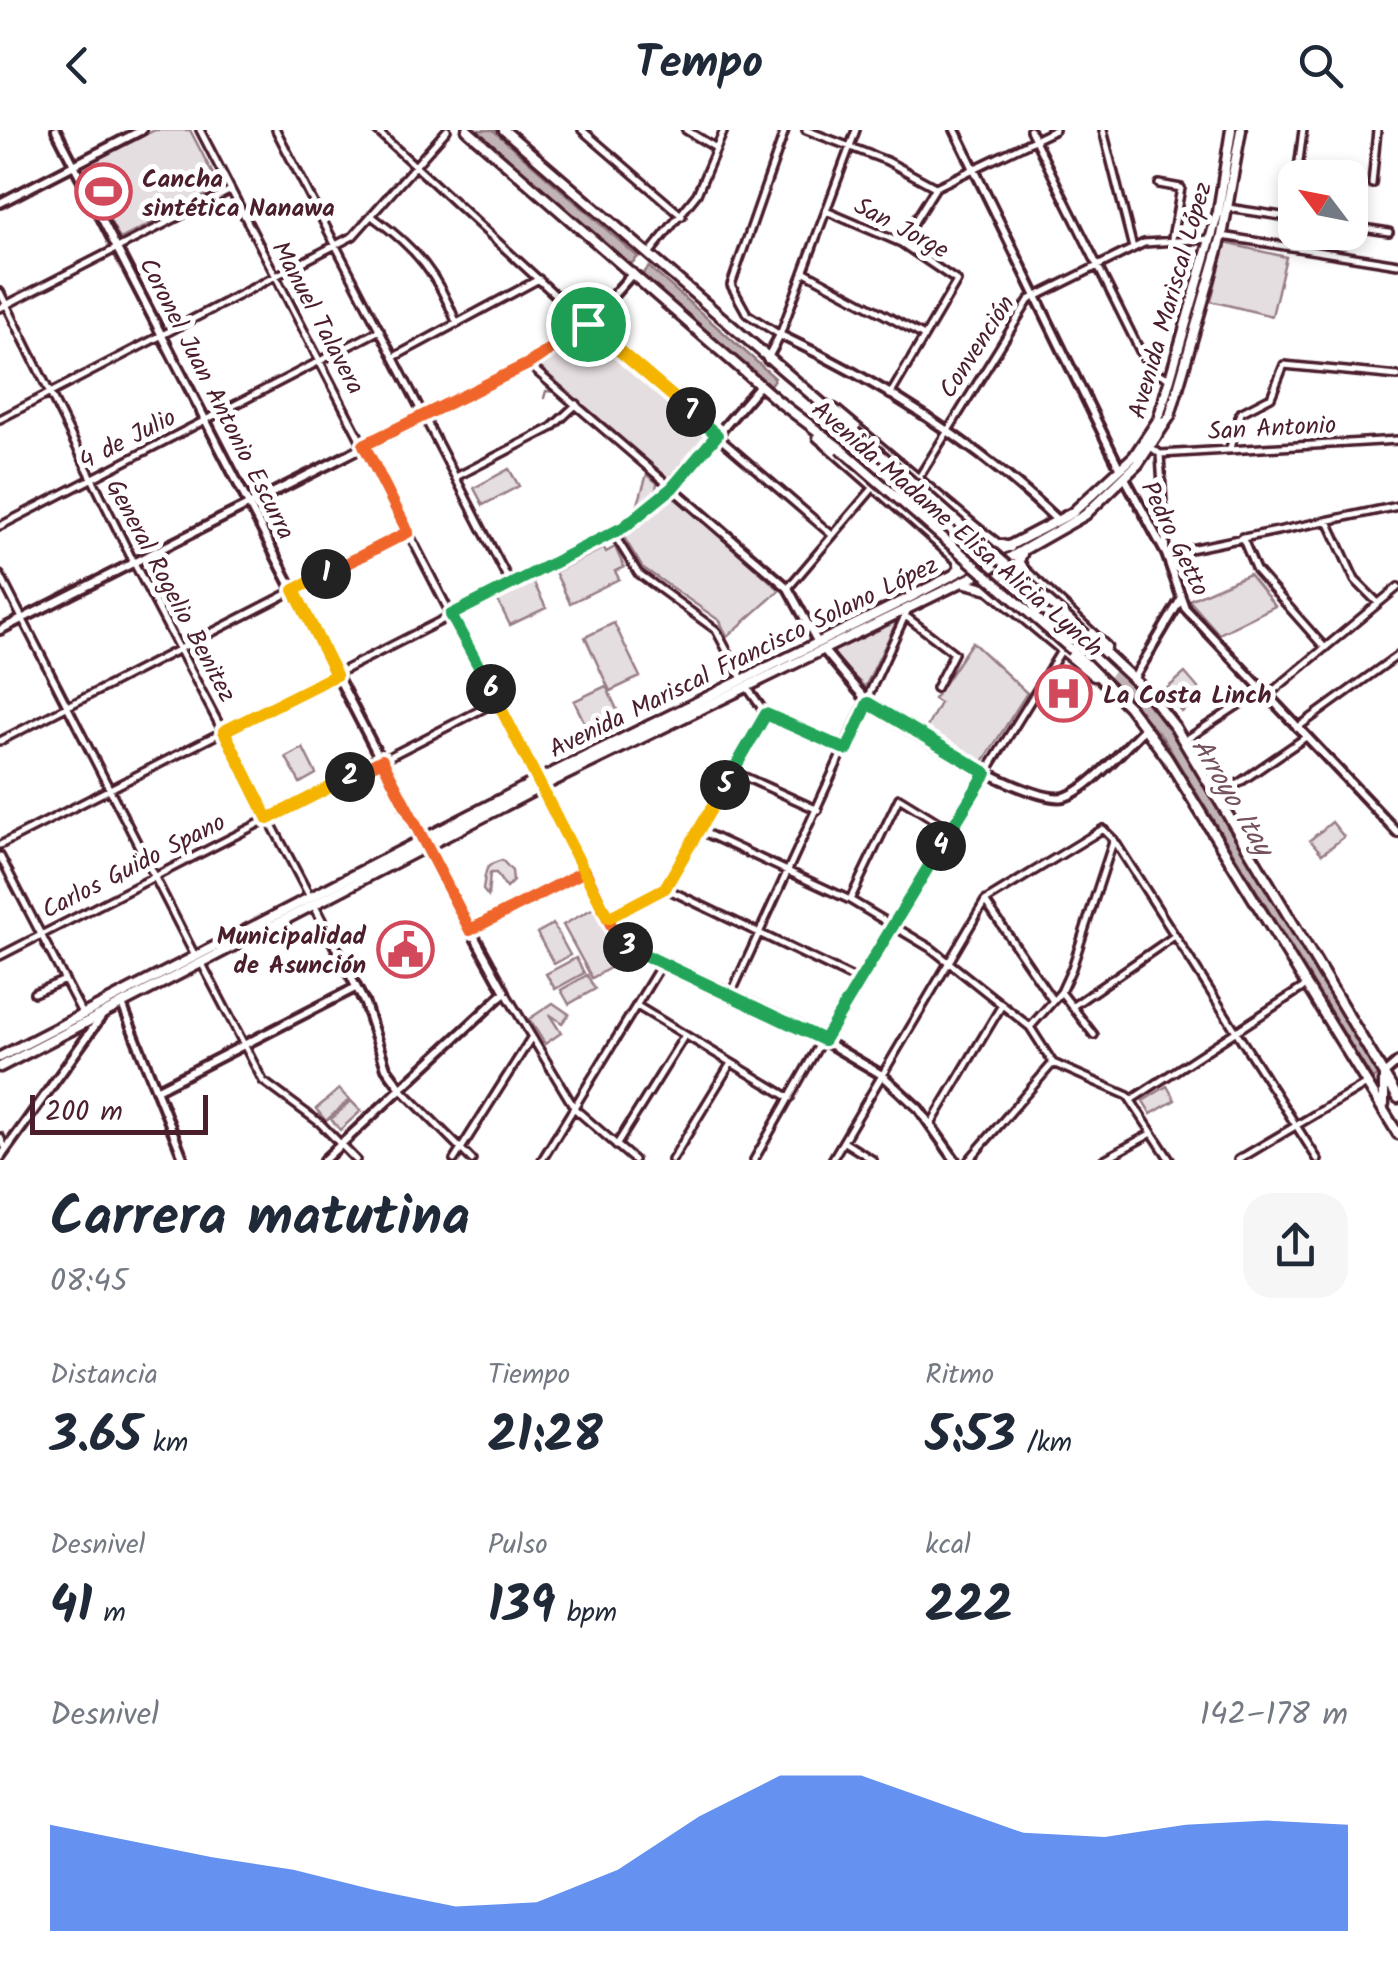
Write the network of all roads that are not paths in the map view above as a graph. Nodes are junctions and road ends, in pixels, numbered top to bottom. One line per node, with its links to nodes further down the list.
1 (56, 130): 27 (street, Coronel Juan Antonio Escurra)
2 (142, 130): 27 (street)
3 (200, 130): 33 (street, Manuel Talavera)
4 (276, 130): 47 (street)
5 (376, 130): 29 (street)
6 (448, 130): 29 (street)
7 (466, 130): 52 (highway, Avenida Madame Elisa Alicia Lynch)
8 (504, 130): 49 (highway, Avenida Madame Elisa Alicia Lynch)
9 (582, 130): 38 (street)
10 (686, 130): 25 (street)
11 (724, 130): 25 (street)
12 (785, 130): 63 (street)
13 (806, 130): 24 (street)
14 (856, 130): 24 (street)
15 (955, 130): 28 (street, Pedro Getto)
16 (1030, 130): 23 (street)
17 (1056, 130): 23 (street)
18 (1103, 130): 48 (street)
19 (1231, 130): 44 (highway, Avenida Mariscal López)
20 (1241, 130): 35 (highway, Avenida Mariscal López)
21 (1303, 130): 26 (street)
22 (1377, 130): 31 (street)
23 (1035, 140): 28 (street); 50 (street)
24 (850, 146): 32 (street); 36 (street)
25 (716, 148): 38 (street)
26 (1299, 160)
27 (74, 164): 34 (street); 46 (street, Coronel Juan Antonio Escurra)
28 (973, 167): 32 (street); 57 (street, Pedro Getto)
29 (414, 170): 39 (street); 55 (street)
30 (1160, 184): 43 (street)
31 (1372, 184)
32 (936, 187): 45 (street)
33 (231, 190): 46 (street); 54 (street, Manuel Talavera)
34 (0, 203)
35 (1228, 208): 37 (street); 42 (highway, Avenida Mariscal López)
36 (826, 211): 45 (street, San Jorge); 53 (street)
37 (1278, 215)
38 (682, 216): 49 (street)
39 (374, 217): 47 (street); 59 (street)
40 (1368, 229): 41 (street)
41 (1389, 232)
42 (1222, 236): 51 (street); 84 (highway, Avenida Mariscal López)
43 (1172, 238): 44 (street, Convención); 48 (street, Convención)
44 (1210, 240): 70 (highway, Avenida Mariscal López)
45 (901, 243): 64 (street, San Jorge)
46 (116, 246): 58 (street); 62 (street, Coronel Juan Antonio Escurra)
47 (336, 246): 54 (street); 61 (street)
48 (1134, 249): 50 (street, Convención)
49 (646, 258): 52 (highway); 66 (highway, Avenida Madame Elisa Alicia Lynch)
50 (1098, 264): 57 (street, Convención); 70 (street)
51 (1398, 264)
52 (634, 272): 60 (street); 71 (highway, Avenida Madame Elisa Alicia Lynch)
53 (805, 272): 63 (street); 64 (street)
54 (276, 276): 62 (street); 67 (street, Manuel Talavera)
55 (539, 279): 59 (street); 60 (street)
56 (0, 292): 58 (street, General Rogelio Benitez)
57 (1034, 296): 80 (street, Convención); 87 (street, Pedro Getto)
58 (3, 306): 72 (street, General Rogelio Benitez)
59 (457, 324): 65 (street)
60 (588, 324): 68 (street); 81 (street)
61 (380, 330): 65 (street); 67 (street, 4 de Julio)
62 (161, 336): 72 (street); 79 (street, Coronel Juan Antonio Escurra)
63 (780, 336): 66 (street); 73 (street)
64 (924, 336): 73 (street)
65 (394, 357): 77 (street)
66 (766, 360): 74 (highway, Avenida Madame Elisa Alicia Lynch)
67 (319, 361): 79 (street, 4 de Julio); 83 (street, Manuel Talavera)
68 (528, 364): 76 (street); 77 (street)
69 (1398, 376): 85 (street)
70 (1172, 379): 87 (highway, Avenida Mariscal López)
71 (760, 386): 75 (highway, Avenida Madame Elisa Alicia Lynch); 81 (street)
72 (50, 393): 78 (street); 89 (street, General Rogelio Benitez)
73 (890, 396): 80 (street)
74 (815, 399): 90 (highway); 125 (highway, Avenida Madame Elisa Alicia Lynch, bridge)
75 (778, 401): 91 (highway); 128 (highway, Avenida Madame Elisa Alicia Lynch, bridge)
76 (577, 404): 88 (street); 92 (street)
77 (424, 417): 83 (street); 88 (street)
78 (0, 418)
79 (205, 420): 89 (street, 4 de Julio); 93 (street, Coronel Juan Antonio Escurra)
80 (945, 431): 90 (street, Convención); 96 (street)
81 (717, 435): 92 (street); 100 (street)
82 (1398, 440): 85 (street, San Antonio)
83 (364, 445): 93 (street); 98 (street, Manuel Talavera)
84 (1151, 447): 86 (street); 87 (highway, Avenida Mariscal López)
85 (1230, 448): 86 (street, San Antonio)
86 (1160, 454): 104 (street)
87 (1123, 474): 96 (highway, Avenida Mariscal Francisco Solano López); 103 (highway, Avenida Mariscal Francisco Solano López); 104 (street, Pedro Getto)
88 (456, 477): 109 (street)
89 (91, 479): 97 (street, 4 de Julio); 105 (street, General Rogelio Benitez)
90 (918, 479): 102 (highway)
91 (874, 486): 100 (street); 107 (highway)
92 (672, 488): 99 (street); 111 (street)
93 (247, 502): 105 (street); 112 (street, Coronel Juan Antonio Escurra)
94 (1398, 506): 95 (street)
95 (1328, 521): 101 (street); 114 (street)
96 (1058, 522): 102 (highway, Avenida Mariscal Francisco Solano López)
97 (0, 526)
98 (408, 532): 112 (street); 116 (street, Manuel Talavera)
99 (612, 533): 109 (street); 129 (street)
100 (832, 535): 111 (street)
101 (1242, 536): 104 (street); 121 (street)
102 (1014, 545): 107 (highway, Avenida Mariscal Francisco Solano López)
103 (1026, 550): 108 (highway, Avenida Mariscal Francisco Solano López); 125 (highway)
104 (1166, 554): 113 (street, Pedro Getto)
105 (133, 562): 117 (street); 122 (street, General Rogelio Benitez)
106 (0, 575): 117 (street)
107 (952, 576): 120 (highway, Avenida Mariscal Francisco Solano López)
108 (962, 582): 115 (highway, Avenida Mariscal Francisco Solano López); 123 (highway)
109 (512, 585): 116 (street)
110 (1398, 587): 114 (street)
111 (788, 588): 120 (street)
112 (294, 590): 122 (street); 126 (street, Coronel Juan Antonio Escurra)
113 (1182, 599): 127 (street); 131 (street, Pedro Getto)
114 (1378, 604): 121 (street)
115 (910, 607): 118 (street); 120 (highway, Avenida Mariscal Francisco Solano López)
116 (451, 615): 126 (street); 132 (street, Manuel Talavera)
117 (22, 618): 119 (street); 134 (street)
118 (908, 618): 130 (street); 133 (street)
119 (0, 630)
120 (820, 644): 129 (highway, Avenida Mariscal Francisco Solano López); 133 (street)
121 (1325, 648): 131 (street)
122 (179, 649): 134 (street); 138 (street, General Rogelio Benitez)
123 (1061, 651): 128 (highway); 145 (street)
124 (1398, 655): 137 (street)
125 (1117, 663): 127 (highway, Avenida Madame Elisa Alicia Lynch)
126 (336, 675): 138 (street); 143 (street, Coronel Juan Antonio Escurra)
127 (1134, 678): 141 (highway, Avenida Madame Elisa Alicia Lynch)
128 (1102, 679): 136 (highway, Avenida Madame Elisa Alicia Lynch)
129 (744, 681): 135 (street); 146 (highway, Avenida Mariscal Francisco Solano López)
130 (936, 688)
131 (1264, 693): 137 (street, Pedro Getto); 141 (street)
132 (498, 702): 143 (street, Carlos Guido Spano); 146 (street, Manuel Talavera)
133 (868, 703): 142 (street); 145 (street)
134 (68, 706): 140 (street); 147 (street)
135 (766, 714): 142 (street); 144 (street)
136 (1146, 728): 145 (street); 178 (highway, Avenida Madame Elisa Alicia Lynch)
137 (1298, 728): 139 (street, Pedro Getto)
138 (224, 731): 147 (street); 150 (street, General Rogelio Benitez)
139 (1306, 737): 148 (street); 153 (street, Pedro Getto)
140 (0, 741)
141 (1184, 742): 148 (highway, Avenida Madame Elisa Alicia Lynch)
142 (847, 750): 149 (street)
143 (382, 760): 150 (street, Carlos Guido Spano); 155 (street, Coronel Juan Antonio Escurra)
144 (733, 771): 149 (street); 152 (street)
145 (986, 773): 151 (street)
146 (540, 783): 155 (highway, Avenida Mariscal Francisco Solano López); 158 (street, Manuel Talavera)
147 (110, 788): 156 (street); 160 (street)
148 (1220, 796): 205 (highway, Avenida Madame Elisa Alicia Lynch)
149 (818, 810): 159 (street)
150 (268, 819): 160 (street, Carlos Guido Spano); 164 (street, General Rogelio Benitez)
151 (951, 830): 162 (street); 166 (street)
152 (699, 832): 159 (street); 161 (street)
153 (1398, 833)
154 (1114, 840): 163 (street); 170 (street); 181 (street)
155 (424, 844): 164 (highway, Avenida Mariscal Francisco Solano López); 167 (street, Coronel Juan Antonio Escurra)
156 (0, 845)
157 (0, 856): 169 (street)
158 (585, 871): 165 (street, Manuel Talavera); 167 (street)
159 (789, 872): 162 (street); 168 (street)
160 (156, 875): 169 (street, Carlos Guido Spano); 172 (street)
161 (665, 888): 165 (street); 168 (street)
162 (850, 900): 166 (street)
163 (985, 901): 174 (street); 184 (street)
164 (312, 902): 172 (highway, Avenida Mariscal Francisco Solano López); 179 (street)
165 (608, 918): 173 (street, Manuel Talavera)
166 (894, 924): 174 (street); 176 (street)
167 (470, 930): 180 (street, Coronel Juan Antonio Escurra)
168 (760, 932): 176 (street); 183 (street)
169 (43, 933): 171 (street, Carlos Guido Spano); 175 (street)
170 (1173, 937): 188 (street); 193 (street)
171 (0, 956)
172 (198, 959): 177 (highway, Avenida Mariscal Francisco Solano López); 185 (highway, Avenida Mariscal Francisco Solano López); 199 (street)
173 (661, 964): 183 (street, Manuel Talavera); 187 (street)
174 (950, 964): 186 (street); 206 (street)
175 (66, 980): 182 (street); 190 (street)
176 (859, 982): 198 (street)
177 (140, 984): 189 (street); 190 (highway, Avenida Mariscal Francisco Solano López)
178 (1307, 984): 193 (street); 207 (highway, Avenida Madame Elisa Alicia Lynch)
179 (355, 988): 199 (street); 208 (street)
180 (505, 992): 197 (street); 208 (street)
181 (1061, 992): 184 (street); 188 (street)
182 (34, 993)
183 (731, 994): 198 (street, Manuel Talavera)
184 (1052, 1001): 191 (street)
185 (122, 1004): 189 (highway, Avenida Mariscal Francisco Solano López); 209 (street)
186 (1002, 1005): 191 (street); 215 (street)
187 (637, 1006): 194 (street); 213 (street)
188 (1073, 1006): 195 (street)
189 (104, 1013): 192 (highway, Avenida Mariscal Francisco Solano López); 196 (street)
190 (83, 1015): 200 (highway, Avenida Mariscal Francisco Solano López)
191 (1030, 1026): 201 (street)
192 (77, 1027): 196 (highway); 204 (highway, Avenida Mariscal Francisco Solano López)
193 (1236, 1031): 212 (street); 216 (street)
194 (685, 1035): 203 (street); 222 (street)
195 (1094, 1035)
196 (88, 1038): 223 (street)
197 (532, 1038): 213 (street); 224 (street)
198 (824, 1040): 206 (street, Manuel Talavera); 210 (street)
199 (242, 1046): 209 (street); 221 (street)
200 (0, 1056)
201 (1053, 1062): 212 (street); 238 (street)
202 (1398, 1062): 205 (street)
203 (731, 1063): 210 (street); 233 (street)
204 (0, 1068)
205 (1384, 1074): 211 (highway, Avenida Madame Elisa Alicia Lynch); 214 (highway)
206 (882, 1075): 215 (street, Manuel Talavera); 220 (street)
207 (1368, 1083): 214 (highway, Avenida Madame Elisa Alicia Lynch); 216 (street)
208 (400, 1087): 221 (street); 224 (street)
209 (156, 1090): 226 (street)
210 (790, 1098): 234 (street)
211 (1398, 1098)
212 (1131, 1100): 217 (street)
213 (574, 1109): 222 (street); 231 (street)
214 (1386, 1112): 218 (highway, Avenida Madame Elisa Alicia Lynch)
215 (931, 1124): 237 (street, Manuel Talavera)
216 (1297, 1125): 241 (street); 242 (street)
217 (1152, 1133): 239 (street); 240 (street)
218 (1398, 1134)
219 (0, 1137): 223 (street)
220 (844, 1142): 235 (street); 236 (street)
221 (341, 1144): 227 (street); 228 (street)
222 (616, 1146): 232 (street)
223 (6, 1149): 225 (street)
224 (460, 1150): 229 (street); 230 (street)
225 (0, 1158)
226 (184, 1160)
227 (324, 1160)
228 (356, 1160)
229 (454, 1160)
230 (472, 1160)
231 (542, 1160)
232 (634, 1160)
233 (672, 1160)
234 (754, 1160)
235 (832, 1160)
236 (873, 1160)
237 (954, 1160)
238 (969, 1160)
239 (1103, 1160)
240 (1170, 1160)
241 (1238, 1160)
242 (1318, 1160)

